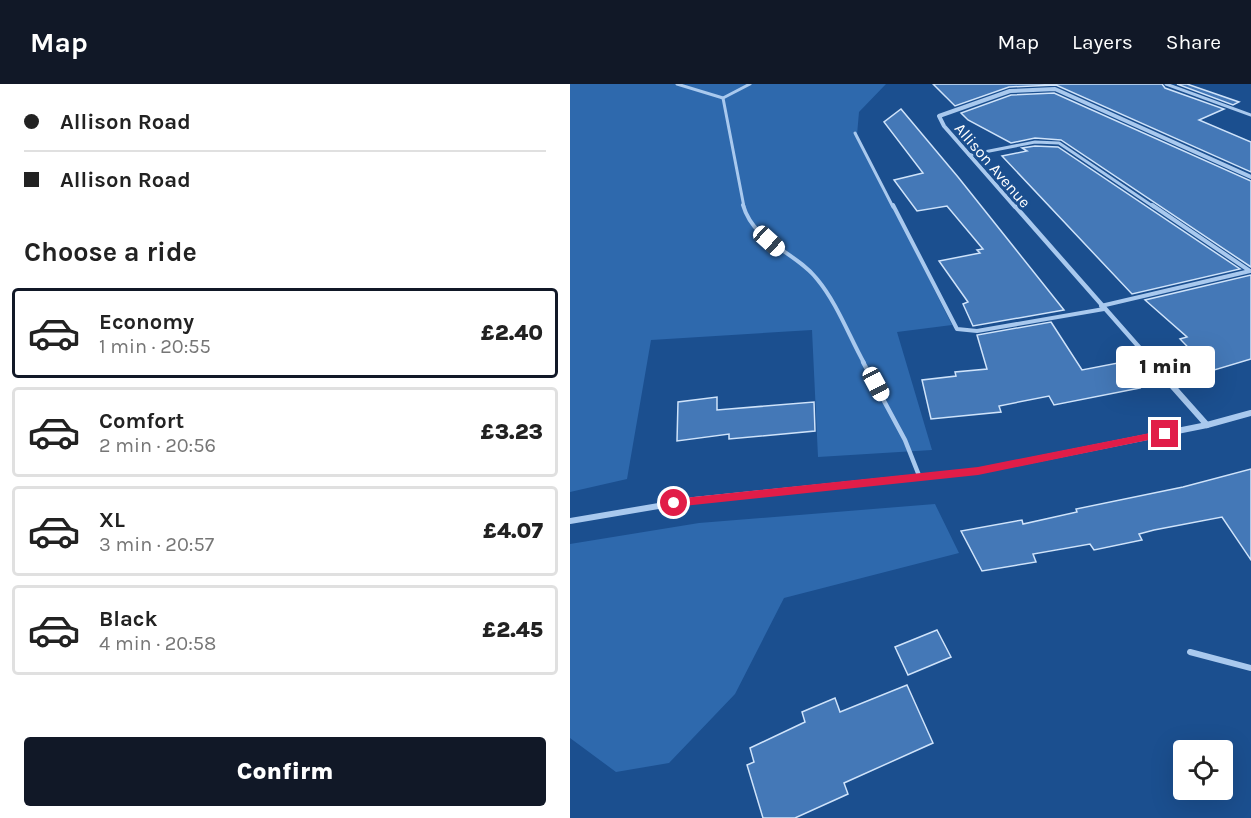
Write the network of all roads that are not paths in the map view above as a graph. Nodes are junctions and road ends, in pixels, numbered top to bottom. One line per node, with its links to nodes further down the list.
1 (677, 84): 4 (lane)
2 (750, 84): 4 (lane)
3 (1166, 84): 5 (lane)
4 (723, 98): 13 (lane)
5 (1251, 115)
6 (855, 133): 10 (lane)
7 (969, 155): 8 (street, Allison Avenue); 9 (lane); 10 (street, Allison Avenue)
8 (1251, 177)
9 (1251, 271): 10 (lane)
10 (1102, 308): 12 (street, Allison Avenue)
11 (1251, 413): 12 (street)
12 (1207, 425): 13 (street)
13 (920, 478): 14 (street)
14 (570, 521)
15 (1190, 652): 16 (lane)
16 (1251, 668)

